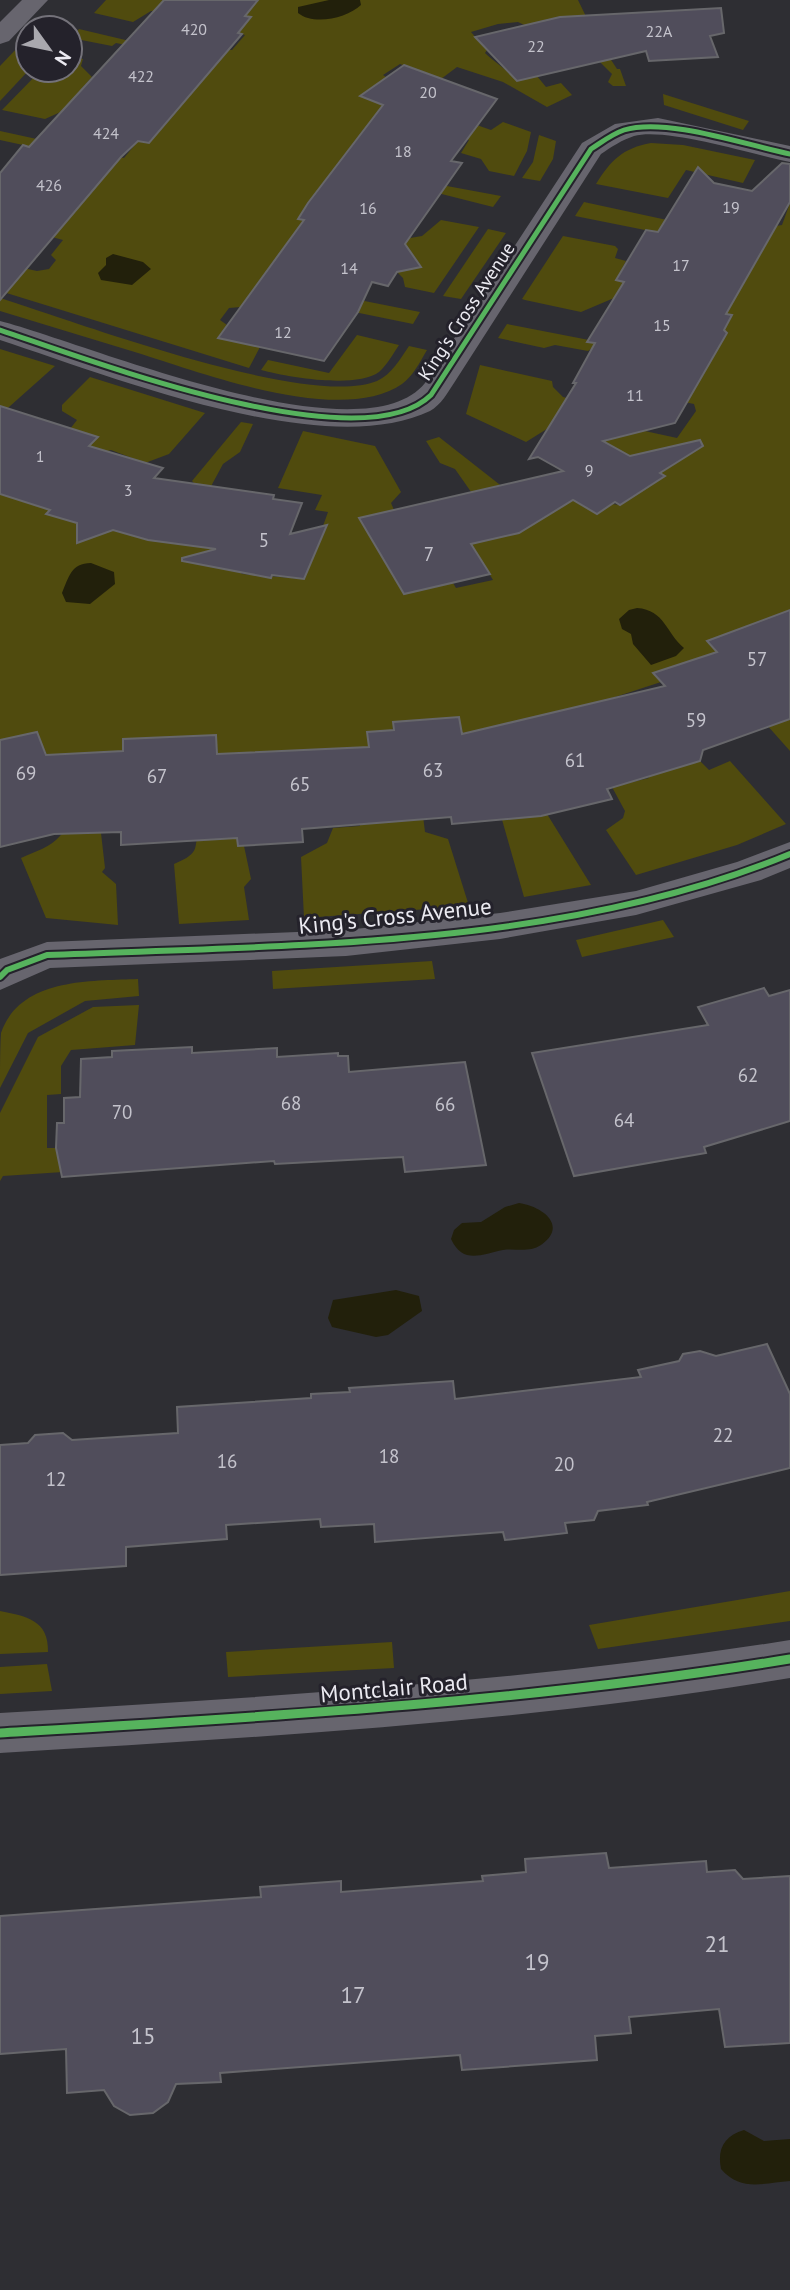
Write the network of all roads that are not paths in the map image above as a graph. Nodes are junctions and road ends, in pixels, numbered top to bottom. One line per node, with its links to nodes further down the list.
1 (36, 0): 2 (street)
2 (0, 36)
3 (790, 154): 4 (street, King's Cross Avenue)
4 (0, 330)
5 (790, 854): 6 (street, King's Cross Avenue)
6 (0, 977)
7 (790, 1658): 8 (street, Montclair Road)
8 (0, 1733)

